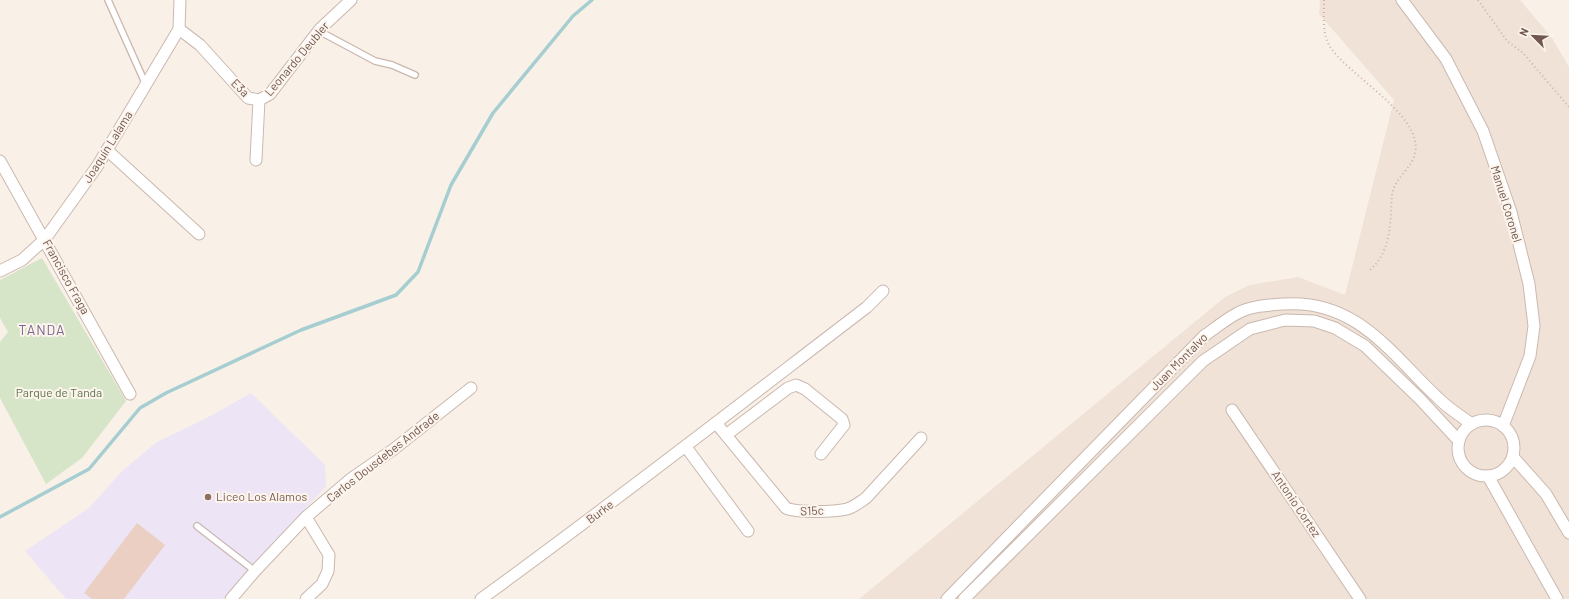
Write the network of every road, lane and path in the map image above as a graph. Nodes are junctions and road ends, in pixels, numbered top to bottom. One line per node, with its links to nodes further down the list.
1 (108, 0): 10 (lane)
2 (180, 0): 7 (street)
3 (351, 0): 8 (street, Leonardo Deubler)
4 (1324, 0): 18 (path)
5 (1402, 0): 26 (street, Manuel Coronel)
6 (1478, 0): 12 (path)
7 (180, 29): 10 (street, Joaquín Lalama); 11 (street, E3a)
8 (318, 32): 9 (lane); 11 (street, Leonardo Deubler)
9 (415, 75)
10 (146, 85): 13 (street, Joaquín Lalama)
11 (259, 100): 14 (street, E3a)
12 (1569, 107)
13 (107, 150): 16 (street); 17 (street, Joaquín Lalama)
14 (256, 160)
15 (0, 161): 17 (street, Francisco Fraga)
16 (199, 234)
17 (45, 239): 19 (street, Joaquín Lalama); 22 (street, Francisco Fraga)
18 (1370, 270)
19 (0, 271)
20 (883, 291): 24 (street, Burke)
21 (471, 388): 34 (street, Carlos Dousdebes Andrade)
22 (130, 394)
23 (1232, 410): 44 (street, Antonio Cortez)
24 (716, 423): 27 (street, S15c); 30 (street, Burke)
25 (1472, 424): 26 (street); 29 (street); 42 (street, Juan Montalvo)
26 (1503, 426): 32 (street)
27 (726, 434): 28 (street, S15c); 31 (street)
28 (921, 438)
29 (1459, 441): 33 (street); 43 (street, Juan Montalvo)
30 (686, 447): 36 (street); 41 (street, Burke)
31 (821, 454)
32 (1513, 458): 33 (street); 37 (street)
33 (1488, 476): 45 (street)
34 (306, 517): 38 (street, Carlos Dousdebes Andrade); 40 (street)
35 (198, 526): 38 (lane)
36 (748, 531)
37 (1569, 533)
38 (255, 571): 39 (street, Carlos Dousdebes Andrade)
39 (231, 599)
40 (306, 599)
41 (481, 599)
42 (947, 599)
43 (964, 599)
44 (1360, 599)
45 (1557, 599)

